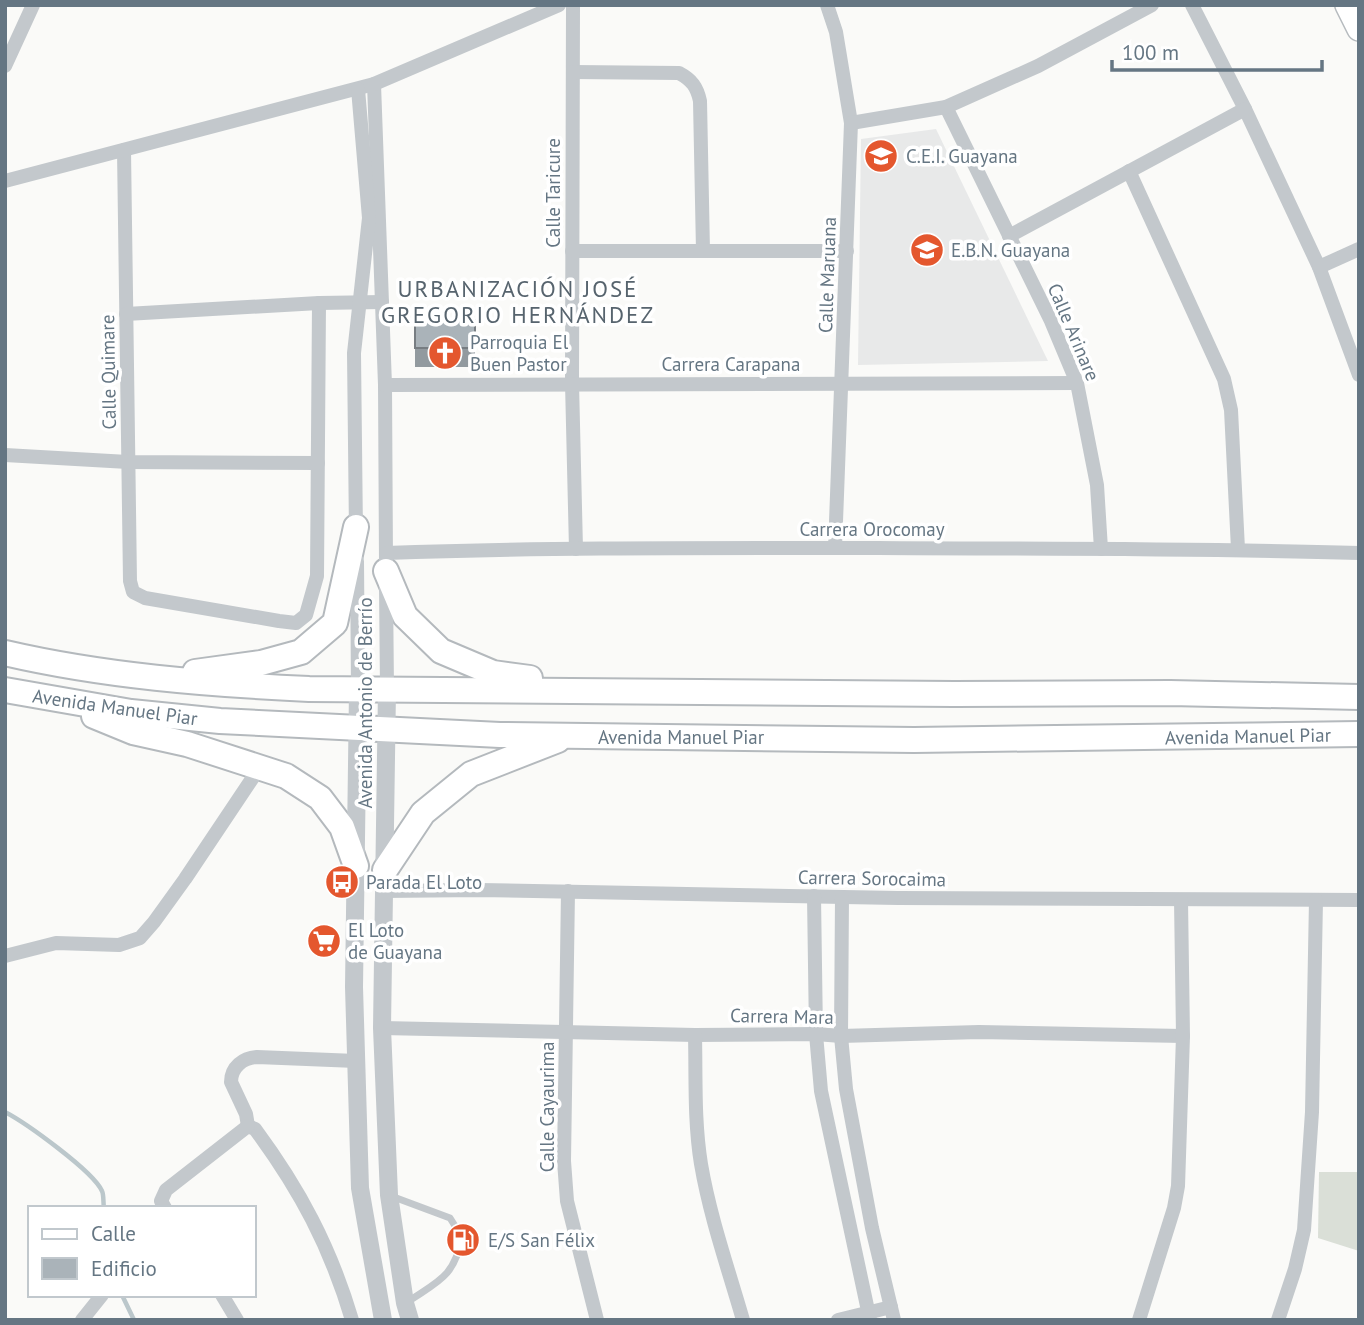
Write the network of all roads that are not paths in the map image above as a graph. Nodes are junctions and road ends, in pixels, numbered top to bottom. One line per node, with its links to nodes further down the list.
1 (33, 5): 9 (street)
2 (559, 5): 11 (street)
3 (573, 5): 10 (street, Calle Taricure)
4 (827, 5): 15 (street, Calle Maruana)
5 (1152, 5): 13 (street)
6 (1192, 5): 14 (street)
7 (1347, 5): 8 (main road)
8 (1359, 29)
9 (5, 66)
10 (573, 72): 21 (street, Calle Taricure); 22 (street)
11 (374, 84): 12 (street); 26 (street, Avenida Antonio de Berrío)
12 (358, 89): 16 (street); 25 (street, Avenida Antonio de Berrío)
13 (946, 107): 15 (street); 19 (street, Calle Arinare)
14 (1245, 110): 17 (street); 24 (street)
15 (851, 123): 23 (street, Calle Maruana)
16 (124, 150): 18 (street); 28 (street, Calle Quimare)
17 (1129, 171): 19 (street); 41 (street)
18 (5, 181)
19 (1009, 236): 32 (street, Calle Arinare)
20 (1359, 249): 24 (street)
21 (572, 251): 22 (street); 30 (street, Calle Taricure)
22 (703, 251): 23 (street)
23 (847, 251): 31 (street, Calle Maruana)
24 (1319, 267): 29 (street)
25 (360, 302): 26 (street); 27 (street); 37 (street, Avenida Antonio de Berrío)
26 (382, 302): 33 (street, Avenida Antonio de Berrío)
27 (318, 303): 28 (street); 36 (street)
28 (126, 314): 35 (street, Calle Quimare)
29 (1359, 375)
30 (572, 383): 31 (street, Carrera Carapana); 33 (street, Carrera Carapana); 39 (street, Calle Taricure)
31 (843, 383): 32 (street, Carrera Carapana); 38 (street, Calle Maruana)
32 (1077, 383): 40 (street, Calle Arinare)
33 (386, 385): 43 (street, Avenida Antonio de Berrío)
34 (5, 455): 35 (street)
35 (128, 462): 36 (street); 36 (street, Calle Quimare)
36 (318, 463)
37 (356, 527): 45 (highway); 46 (street, Avenida Antonio de Berrío)
38 (835, 548): 39 (street, Carrera Orocomay); 40 (street, Carrera Orocomay)
39 (576, 549): 43 (street, Carrera Orocomay)
40 (1101, 549): 41 (street, Carrera Orocomay)
41 (1238, 549): 42 (street, Carrera Orocomay)
42 (1359, 553)
43 (386, 562): 47 (street, Avenida Antonio de Berrío); 49 (highway)
44 (5, 653): 45 (highway, Avenida Manuel Piar)
45 (155, 678): 46 (highway, Avenida Manuel Piar)
46 (358, 690): 47 (highway, Avenida Manuel Piar); 52 (street, Avenida Antonio de Berrío)
47 (387, 690): 49 (highway, Avenida Manuel Piar); 53 (street, Avenida Antonio de Berrío)
48 (5, 691): 51 (highway, Avenida Manuel Piar)
49 (600, 691): 50 (highway, Avenida Manuel Piar)
50 (1359, 697)
51 (76, 703): 52 (highway, Avenida Manuel Piar); 56 (highway)
52 (358, 728): 53 (highway, Avenida Manuel Piar); 57 (street, Avenida Antonio de Berrío)
53 (387, 729): 55 (highway, Avenida Manuel Piar); 58 (street, Avenida Antonio de Berrío)
54 (1359, 734): 55 (highway, Avenida Manuel Piar)
55 (574, 736): 58 (highway)
56 (260, 767): 57 (highway); 65 (street)
57 (356, 866): 72 (street, Avenida Antonio de Berrío)
58 (385, 880): 59 (street, Carrera Sorocaima); 66 (street, Avenida Antonio de Berrío)
59 (568, 891): 60 (street, Carrera Sorocaima); 67 (street, Calle Cayaurima)
60 (814, 896): 61 (street, Carrera Sorocaima); 68 (street)
61 (842, 897): 62 (street, Carrera Sorocaima); 70 (street)
62 (1181, 900): 63 (street, Carrera Sorocaima); 71 (street)
63 (1316, 900): 64 (street, Carrera Sorocaima); 89 (street)
64 (1359, 900)
65 (5, 956)
66 (382, 1028): 67 (street, Carrera Mara); 74 (street, Avenida Antonio de Berrío)
67 (566, 1034): 69 (street, Carrera Mara); 85 (street, Calle Cayaurima)
68 (816, 1034): 69 (street, Carrera Mara); 70 (street, Carrera Mara); 80 (street)
69 (695, 1035): 86 (street)
70 (841, 1036): 71 (street, Carrera Mara); 79 (street)
71 (1182, 1036): 88 (street)
72 (356, 1061): 73 (street); 84 (street, Avenida Antonio de Berrío)
73 (247, 1126): 75 (street); 83 (street)
74 (389, 1195): 78 (street, Avenida Antonio de Berrío); 78 (lane)
75 (164, 1206)
76 (100, 1297): 81 (street)
77 (223, 1297): 82 (street)
78 (407, 1312)
79 (893, 1313): 80 (street)
80 (869, 1315): 87 (street)
81 (82, 1320)
82 (237, 1320)
83 (352, 1320)
84 (383, 1320)
85 (597, 1320)
86 (743, 1320)
87 (838, 1320)
88 (1139, 1320)
89 (1278, 1320)

